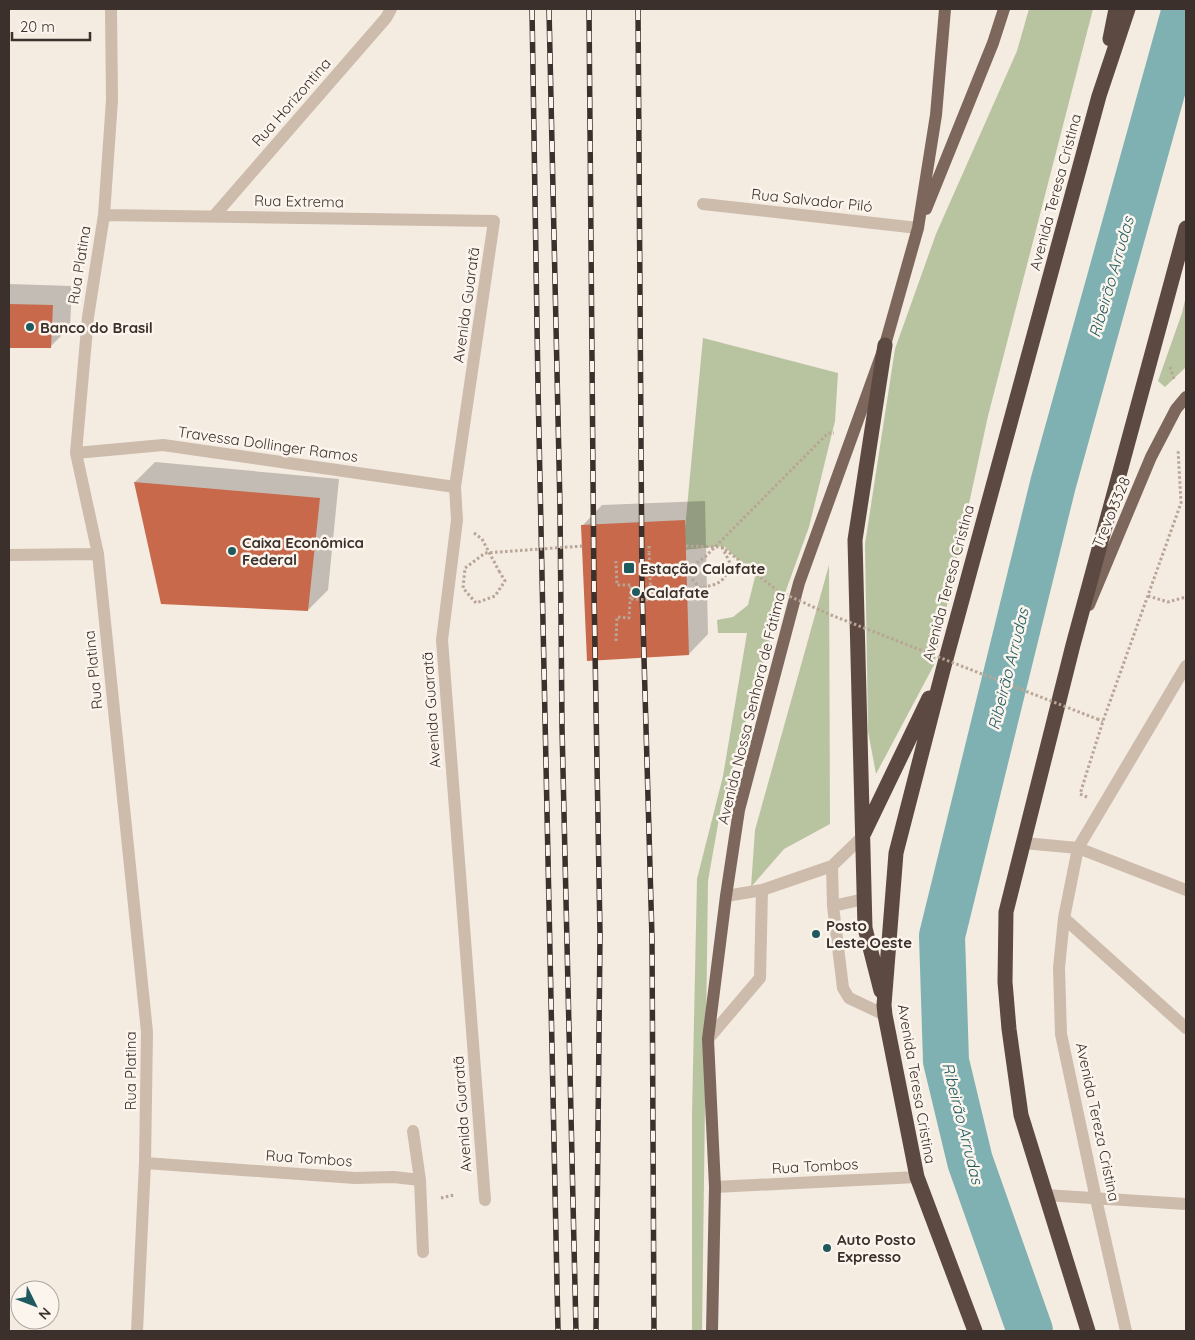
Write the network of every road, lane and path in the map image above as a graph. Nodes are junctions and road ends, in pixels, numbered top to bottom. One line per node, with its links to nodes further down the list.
1 (111, 9): 9 (street, Rua Platina)
2 (391, 9): 10 (street, Rua Horizontina)
3 (945, 9): 12 (main road)
4 (1004, 9): 12 (main road)
5 (1116, 9): 7 (highway)
6 (1128, 9): 7 (highway, Avenida Teresa Cristina)
7 (1099, 96): 36 (highway, Avenida Teresa Cristina)
8 (702, 204): 12 (street, Rua Salvador Piló)
9 (104, 215): 10 (street, Rua Extrema); 18 (street, Rua Platina)
10 (214, 216): 11 (street, Rua Extrema)
11 (494, 221): 19 (street, Avenida Guaratã)
12 (918, 228): 14 (main road, Avenida Nossa Senhora de Fátima)
13 (1186, 228): 34 (highway)
14 (886, 345): 16 (main road, Avenida Nossa Senhora de Fátima); 39 (highway)
15 (1186, 397): 34 (main road, Trevo 3328)
16 (854, 431): 28 (path); 45 (main road, Avenida Nossa Senhora de Fátima)
17 (1178, 447): 30 (path)
18 (76, 453): 19 (street, Travessa Dollinger Ramos); 25 (street, Rua Platina)
19 (455, 487): 20 (street, Avenida Guaratã)
20 (457, 520): 21 (path, bridge); 58 (street, Avenida Guaratã)
21 (583, 546)
22 (649, 546): 32 (path, bridge)
23 (686, 546): 24 (path, bridge)
24 (722, 547): 28 (path); 37 (path, bridge)
25 (98, 554): 26 (street); 53 (street, Rua Platina)
26 (9, 555)
27 (616, 561): 32 (path)
28 (700, 588): 29 (path)
29 (669, 593)
30 (1148, 596): 31 (path); 37 (path)
31 (1186, 597)
32 (631, 599): 33 (path)
33 (616, 641)
34 (1073, 645): 40 (highway)
35 (1186, 666): 41 (street)
36 (943, 670): 39 (highway); 49 (highway, Avenida Teresa Cristina)
37 (1103, 721): 38 (path)
38 (1080, 794)
39 (862, 836): 42 (street); 46 (highway)
40 (1024, 843): 41 (street); 57 (highway)
41 (1078, 848): 44 (street); 48 (street, Avenida Tereza Cristina)
42 (832, 866): 43 (street); 47 (street)
43 (762, 890): 45 (street); 51 (street)
44 (1186, 890)
45 (726, 896): 51 (main road, Avenida Nossa Senhora de Fátima)
46 (864, 899): 47 (street); 49 (highway)
47 (833, 906): 49 (street)
48 (1064, 918): 50 (street); 59 (street, Avenida Tereza Cristina)
49 (884, 1010): 54 (highway, Avenida Teresa Cristina)
50 (1186, 1028)
51 (708, 1039): 56 (main road, Avenida Nossa Senhora de Fátima)
52 (414, 1130): 55 (street)
53 (145, 1163): 55 (street, Rua Tombos); 62 (street, Rua Platina)
54 (917, 1177): 56 (street, Rua Tombos); 64 (highway)
55 (420, 1180): 61 (street)
56 (715, 1187): 63 (main road, Avenida Nossa Senhora de Fátima)
57 (1045, 1195): 59 (street); 65 (highway)
58 (485, 1200)
59 (1096, 1200): 60 (street); 66 (street, Avenida Tereza Cristina)
60 (1186, 1204)
61 (423, 1252)
62 (137, 1331)
63 (712, 1331)
64 (974, 1331)
65 (1088, 1331)
66 (1126, 1331)

